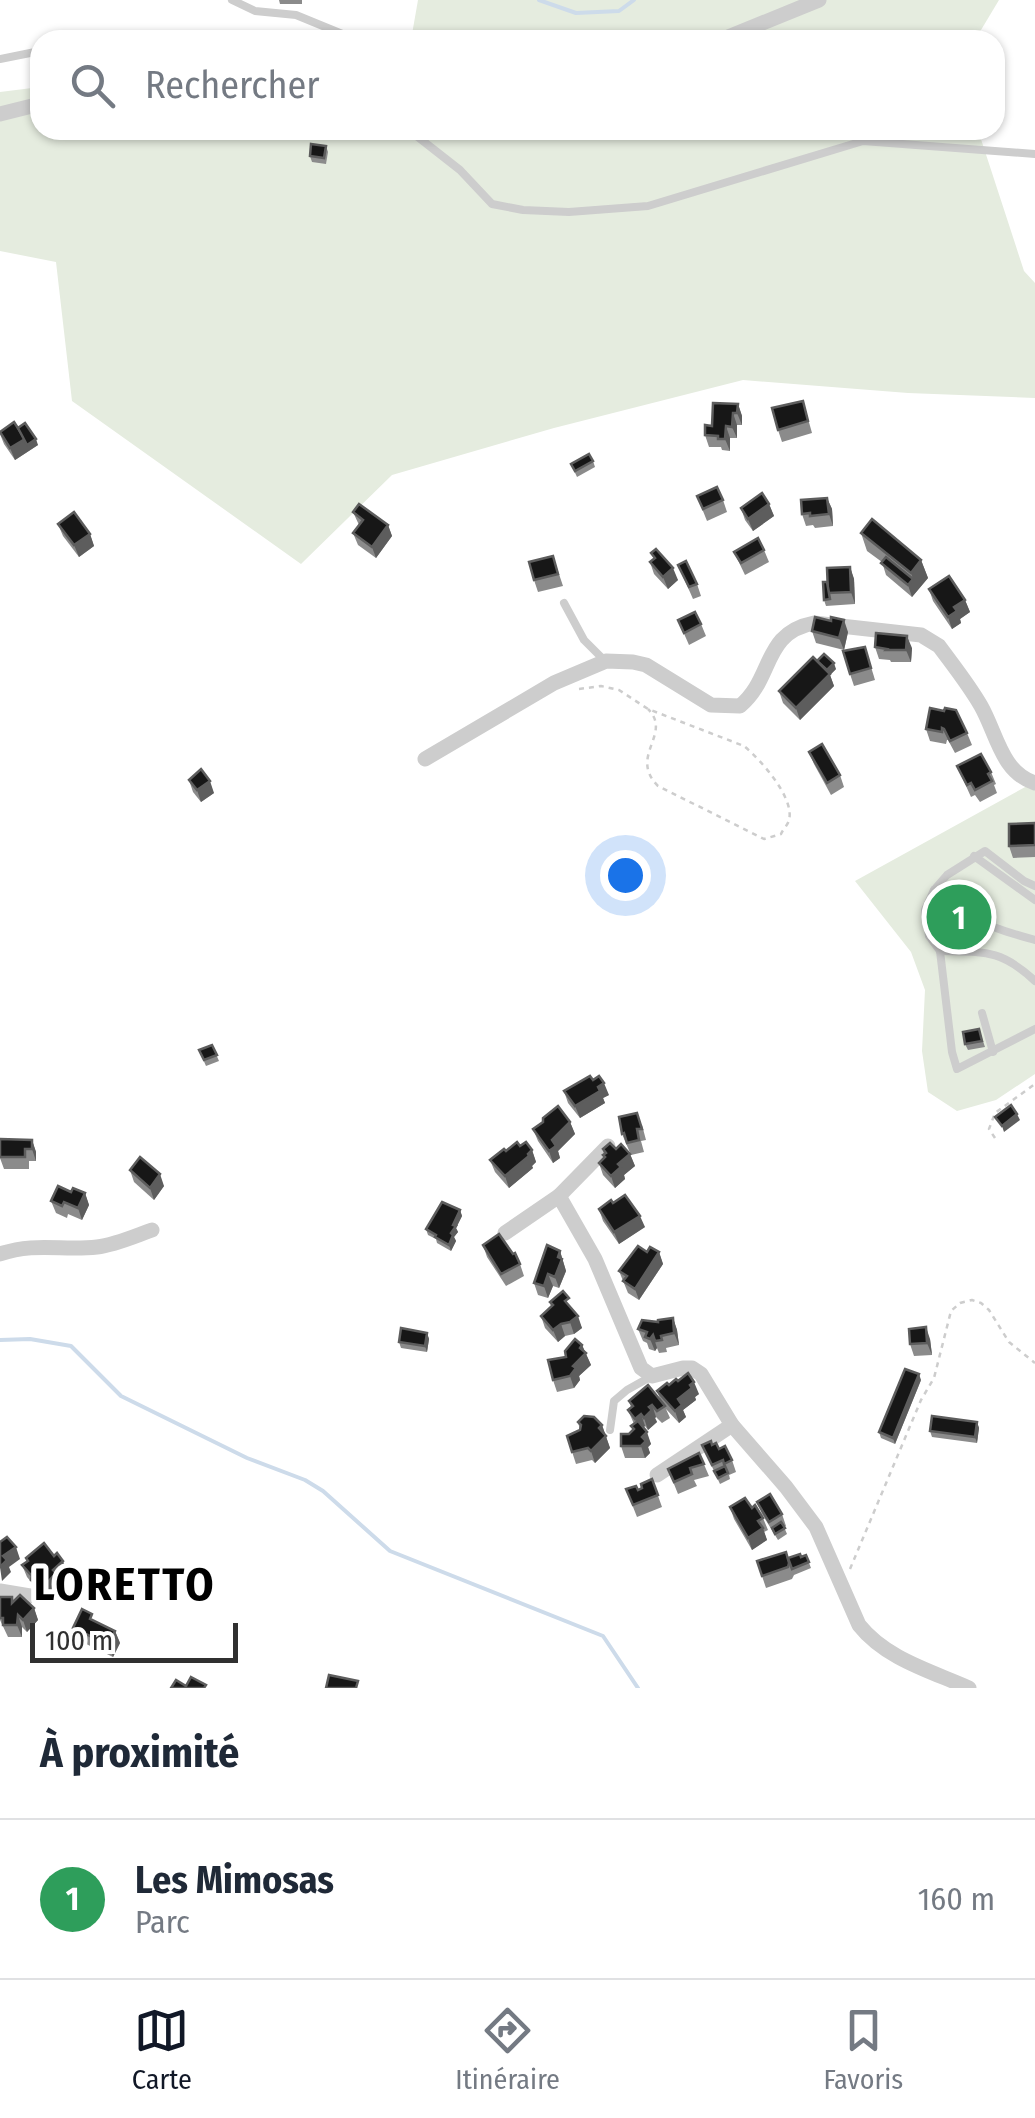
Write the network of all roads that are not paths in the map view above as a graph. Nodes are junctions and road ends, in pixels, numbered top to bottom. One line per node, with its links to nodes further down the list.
1 (232, 0): 3 (lane)
2 (819, 0): 4 (street)
3 (333, 30)
4 (746, 30)
5 (30, 54): 6 (lane)
6 (0, 59)
7 (30, 106): 8 (street)
8 (0, 114)
9 (422, 140): 10 (lane)
10 (1035, 154)
11 (564, 603): 12 (lane)
12 (606, 661): 13 (street); 14 (street)
13 (425, 759)
14 (1035, 783)
15 (974, 856): 16 (lane); 17 (lane); 18 (lane)
16 (1035, 886)
17 (934, 890): 19 (lane); 20 (lane)
18 (1035, 900)
19 (1035, 940)
20 (940, 951): 21 (lane); 24 (lane)
21 (1035, 981)
22 (982, 1013): 24 (lane)
23 (1035, 1029): 24 (lane)
24 (993, 1052)
25 (608, 1146): 26 (street)
26 (559, 1196): 28 (street); 30 (street)
27 (152, 1230): 29 (street)
28 (504, 1232)
29 (0, 1254)
30 (652, 1376): 31 (street); 32 (lane)
31 (732, 1425): 33 (street); 36 (street)
32 (610, 1430)
33 (657, 1475)
34 (0, 1590): 35 (street)
35 (30, 1596)
36 (970, 1688)

